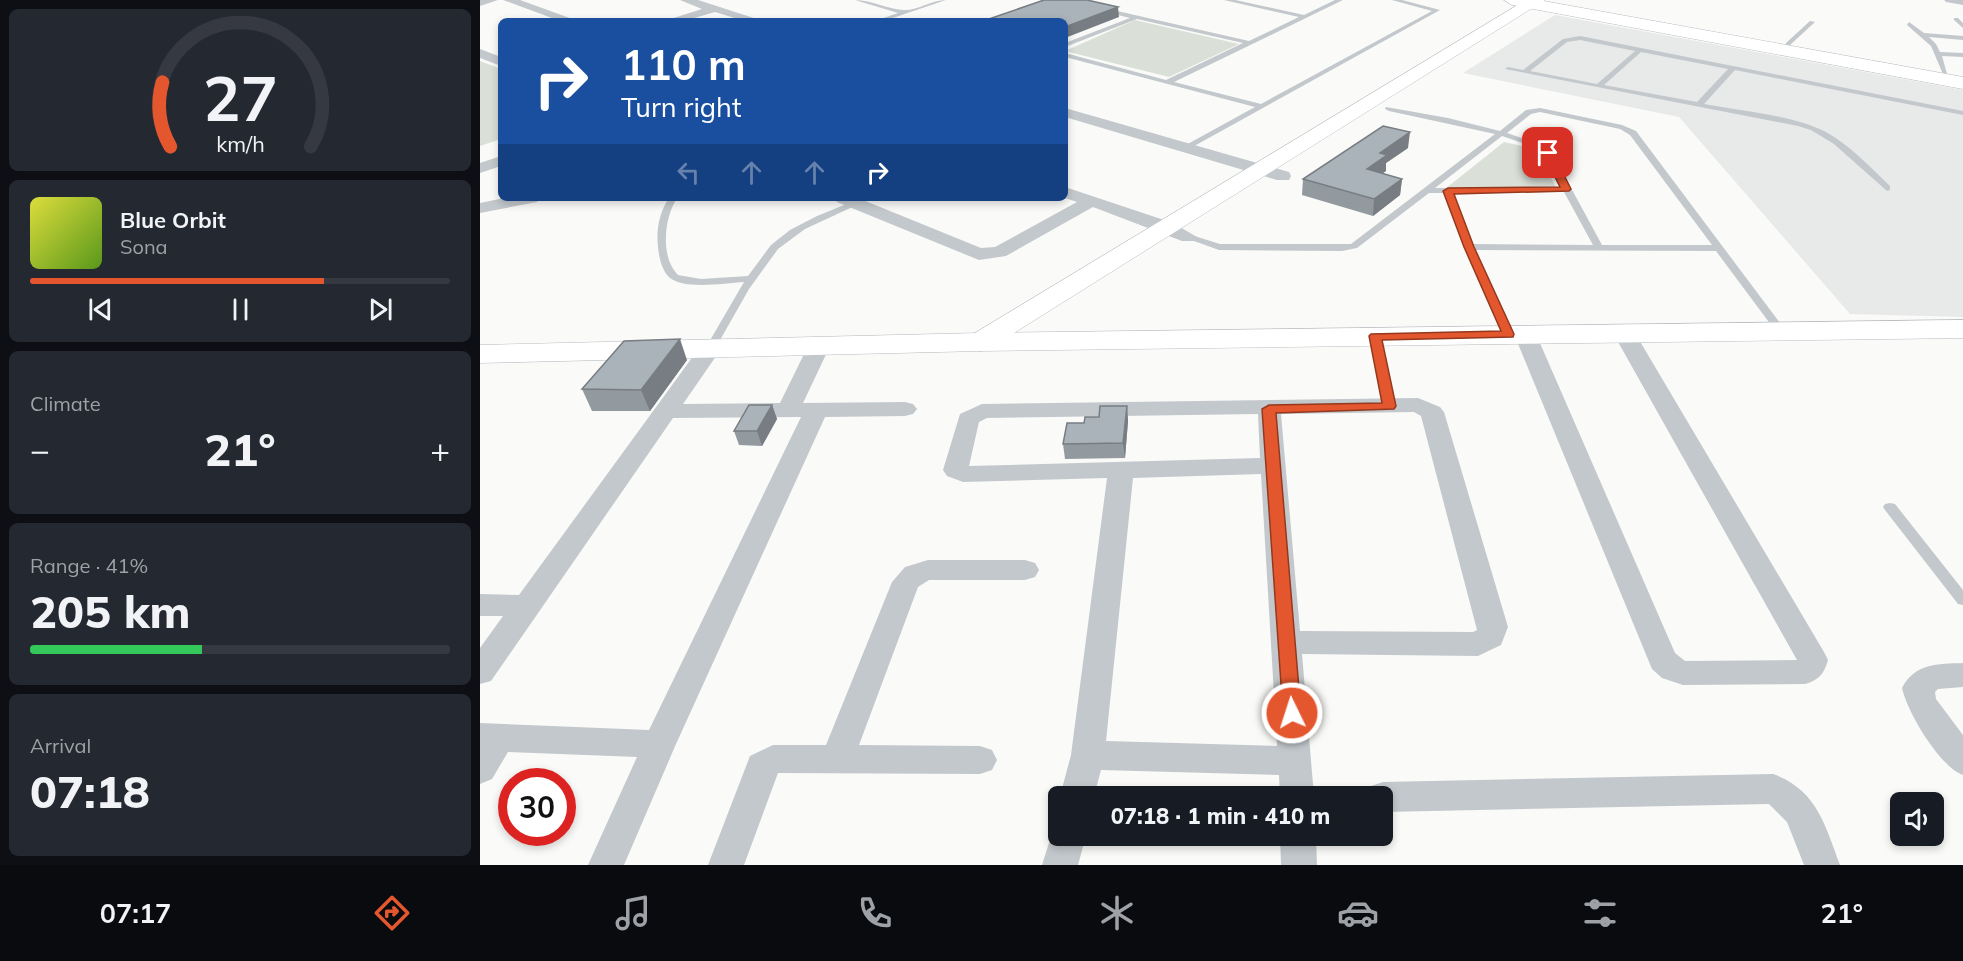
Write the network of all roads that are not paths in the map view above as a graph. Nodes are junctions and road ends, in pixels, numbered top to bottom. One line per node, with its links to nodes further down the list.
1 (492, 0): 12 (street)
2 (509, 0): 18 (street)
3 (686, 0): 14 (street)
4 (858, 0): 15 (lane)
5 (943, 0): 15 (lane)
6 (1227, 0): 17 (lane)
7 (1340, 0): 17 (lane)
8 (1395, 0): 46 (lane)
9 (1950, 0): 11 (street)
10 (1540, 2): 30 (main road); 43 (main road); 47 (main road); 54 (main road)
11 (1963, 2)
12 (480, 3)
13 (1094, 7): 16 (lane)
14 (715, 9): 19 (street); 20 (street)
15 (905, 12): 21 (lane)
16 (1137, 17): 28 (lane); 29 (lane)
17 (1306, 17): 28 (lane)
18 (563, 18)
19 (681, 18)
20 (746, 18)
21 (887, 18)
22 (1956, 19): 25 (lane)
23 (1812, 22): 30 (lane)
24 (1909, 24): 26 (lane)
25 (1963, 26)
26 (1924, 35): 27 (lane); 33 (lane)
27 (1963, 38)
28 (1250, 43): 42 (lane)
29 (1068, 44)
30 (1788, 44): 40 (main road)
31 (1641, 50): 37 (lane); 39 (lane); 44 (lane)
32 (480, 53): 36 (street)
33 (1939, 54): 34 (lane); 40 (lane)
34 (1963, 55)
35 (1068, 56): 42 (lane)
36 (498, 61)
37 (1733, 68): 45 (lane); 49 (lane)
38 (1508, 69): 39 (lane)
39 (1526, 72): 44 (lane)
40 (1945, 73): 41 (main road)
41 (1963, 76)
42 (1167, 82): 46 (lane)
43 (1963, 83)
44 (1599, 86): 45 (lane)
45 (1700, 105): 56 (lane)
46 (1262, 107): 51 (lane)
47 (1389, 109): 50 (lane); 55 (main road)
48 (1068, 113): 51 (street)
49 (1963, 113)
50 (1501, 134): 57 (lane); 58 (lane); 70 (lane)
51 (1187, 148): 54 (street)
52 (498, 162): 53 (street)
53 (480, 168)
54 (1261, 170): 55 (street); 66 (main road)
55 (1283, 176): 67 (main road)
56 (1887, 188)
57 (1566, 189): 59 (lane); 69 (lane)
58 (1428, 190): 59 (lane); 67 (lane)
59 (1448, 191): 68 (lane)
60 (1068, 193): 64 (street)
61 (516, 201): 65 (street)
62 (672, 201): 71 (lane)
63 (850, 201): 64 (street); 71 (lane)
64 (1091, 201): 66 (street)
65 (480, 208)
66 (1167, 227): 67 (street); 80 (main road)
67 (1188, 237): 72 (main road)
68 (1469, 247): 69 (lane); 77 (lane)
69 (1599, 248): 70 (lane)
70 (1719, 248): 75 (lane)
71 (754, 278): 82 (lane)
72 (1092, 298)
73 (1064, 317): 79 (main road)
74 (1963, 329): 75 (main road)
75 (1781, 331): 76 (main road)
76 (1624, 333): 77 (main road); 77 (street)
77 (1517, 334): 78 (main road)
78 (1375, 336): 79 (main road); 84 (lane)
79 (1025, 341): 80 (main road)
80 (980, 342): 81 (main road)
81 (819, 346): 82 (main road); 87 (street)
82 (710, 349): 83 (main road); 88 (street)
83 (480, 354)
84 (1389, 406): 86 (street); 96 (street)
85 (905, 409): 87 (street)
86 (1269, 409): 89 (street); 90 (street)
87 (802, 410): 88 (street); 100 (street)
88 (665, 411): 95 (street)
89 (1273, 466): 90 (street); 96 (street)
90 (1121, 471): 101 (street)
91 (1890, 507): 93 (lane)
92 (1025, 570): 102 (street)
93 (1963, 600)
94 (480, 605): 95 (street)
95 (529, 606): 97 (street)
96 (1287, 642): 104 (street)
97 (480, 672)
98 (1963, 675): 105 (street)
99 (490, 737): 100 (street); 106 (street)
100 (659, 744): 111 (street)
101 (1088, 755): 104 (street); 107 (street)
102 (837, 760): 103 (street); 112 (street)
103 (980, 760)
104 (1295, 761): 108 (street)
105 (1963, 761)
106 (480, 769)
107 (1080, 786)
108 (1296, 786)
109 (1393, 797): 114 (street)
110 (1065, 846): 113 (street)
111 (606, 865)
112 (726, 865)
113 (1060, 865)
114 (1822, 865)

